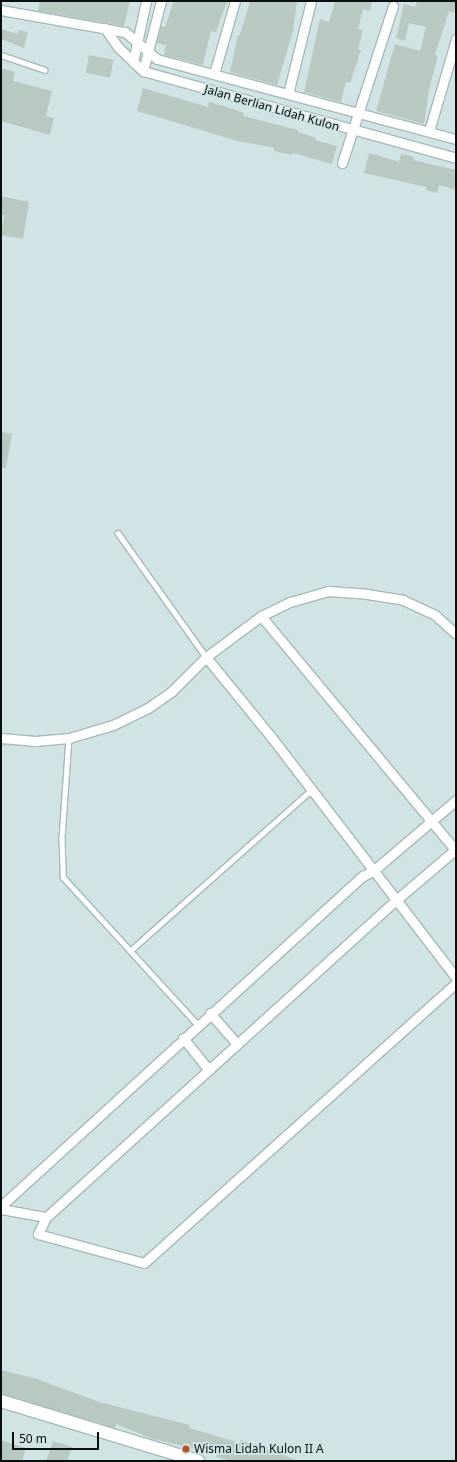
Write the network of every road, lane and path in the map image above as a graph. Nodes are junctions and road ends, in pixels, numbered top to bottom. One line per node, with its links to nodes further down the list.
1 (146, 1): 9 (street)
2 (162, 1): 10 (street)
3 (235, 1): 15 (street)
4 (311, 1): 16 (street)
5 (393, 6): 17 (street)
6 (1, 10): 7 (street, Jalan Berlian Lidah Kulon)
7 (105, 28): 9 (street, Jalan Berlian Lidah Kulon); 12 (street, Jalan Berlian Lidah Kulon)
8 (456, 39): 19 (street)
9 (138, 40): 10 (street, Jalan Berlian Lidah Kulon); 12 (street)
10 (148, 53): 14 (street); 15 (street, Jalan Berlian Lidah Kulon)
11 (1, 55): 13 (lane)
12 (133, 62): 14 (street, Jalan Berlian Lidah Kulon)
13 (45, 70)
14 (143, 71): 18 (street, Jalan Berlian Lidah Kulon)
15 (214, 74): 16 (street, Jalan Berlian Lidah Kulon)
16 (288, 94): 17 (street, Jalan Berlian Lidah Kulon)
17 (357, 112): 18 (street); 19 (street, Jalan Berlian Lidah Kulon)
18 (352, 131): 21 (street, Jalan Berlian Lidah Kulon); 22 (street)
19 (429, 131): 20 (street, Jalan Berlian Lidah Kulon)
20 (456, 139)
21 (456, 158)
22 (342, 163)
23 (118, 533): 26 (lane)
24 (261, 616): 25 (street); 26 (street); 31 (street)
25 (456, 634)
26 (206, 657): 28 (street); 29 (street)
27 (1, 738): 28 (street)
28 (69, 738): 35 (lane)
29 (311, 790): 33 (street); 35 (lane)
30 (456, 800): 31 (street)
31 (432, 822): 32 (street); 33 (street)
32 (456, 850): 34 (street)
33 (373, 871): 34 (street); 38 (street)
34 (396, 900): 36 (street); 41 (street)
35 (131, 950): 39 (lane)
36 (456, 978)
37 (456, 983): 45 (street)
38 (210, 1013): 39 (street); 41 (street)
39 (197, 1024): 40 (street)
40 (183, 1038): 42 (street); 43 (street)
41 (237, 1044): 42 (street)
42 (209, 1070): 45 (street)
43 (1, 1206)
44 (1, 1210): 45 (street)
45 (46, 1217)
46 (1, 1401): 47 (street)
47 (198, 1461)

